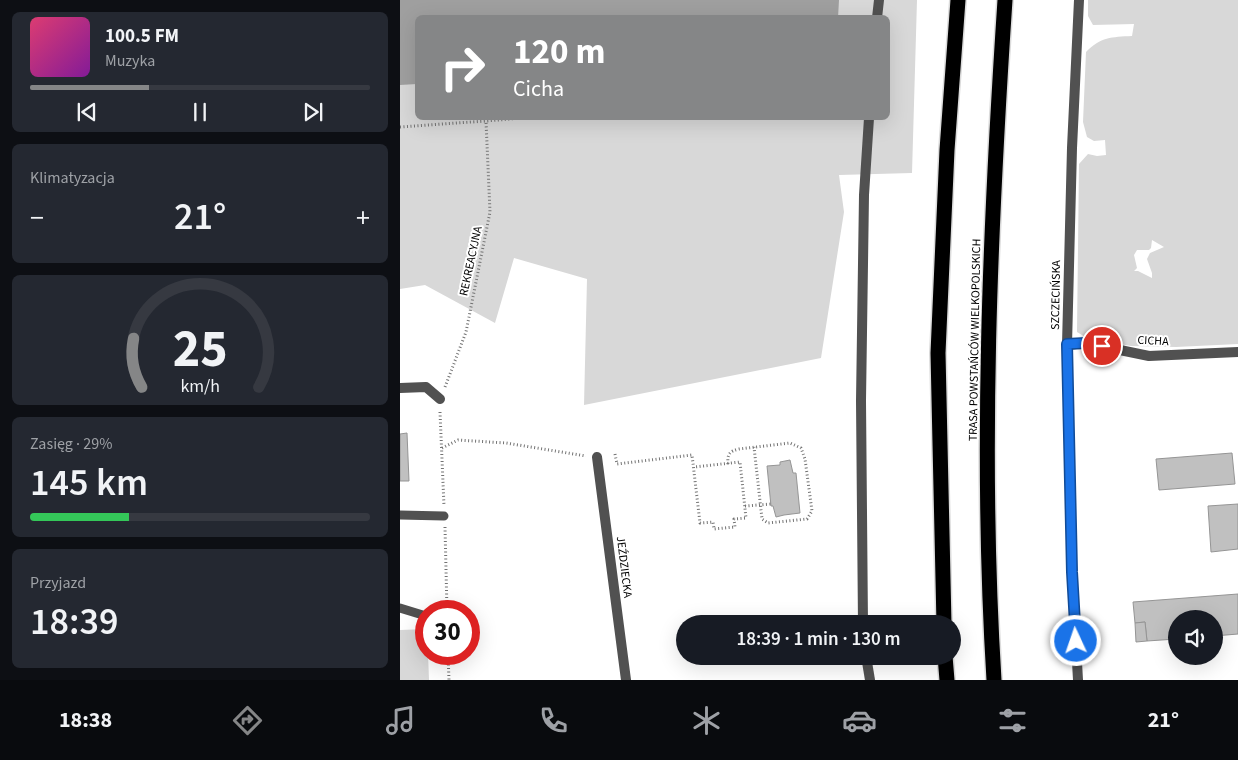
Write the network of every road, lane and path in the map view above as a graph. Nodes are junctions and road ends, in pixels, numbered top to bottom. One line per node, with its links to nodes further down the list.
1 (879, 0): 5 (street)
2 (958, 0): 28 (highway)
3 (1005, 0): 36 (highway, TRASA POWSTAŃCÓW WIELKOPOLSKICH)
4 (1079, 0): 10 (street, SZCZECIŃSKA)
5 (877, 15)
6 (498, 120): 8 (path)
7 (868, 120): 27 (street)
8 (486, 121): 9 (path); 13 (path, REKREACYJNA)
9 (400, 126)
10 (1067, 344): 11 (street, CICHA); 37 (street, SZCZECIŃSKA)
11 (1238, 352)
12 (400, 388): 13 (street)
13 (440, 399)
14 (754, 447): 18 (path); 21 (path); 21 (path)
15 (442, 448): 17 (path)
16 (615, 454): 19 (path)
17 (597, 457): 33 (street, JEŹDZIECKA)
18 (728, 464): 19 (path); 22 (path)
19 (694, 467): 22 (path)
20 (771, 504): 21 (path)
21 (761, 505): 22 (path)
22 (745, 506)
23 (400, 515): 24 (lane)
24 (444, 516)
25 (400, 608): 26 (lane)
26 (415, 613)
27 (863, 615)
28 (944, 615)
29 (448, 665): 32 (path)
30 (868, 665): 34 (street)
31 (945, 665): 35 (highway)
32 (449, 680)
33 (626, 680)
34 (870, 680)
35 (946, 680)
36 (994, 680)
37 (1078, 680)

